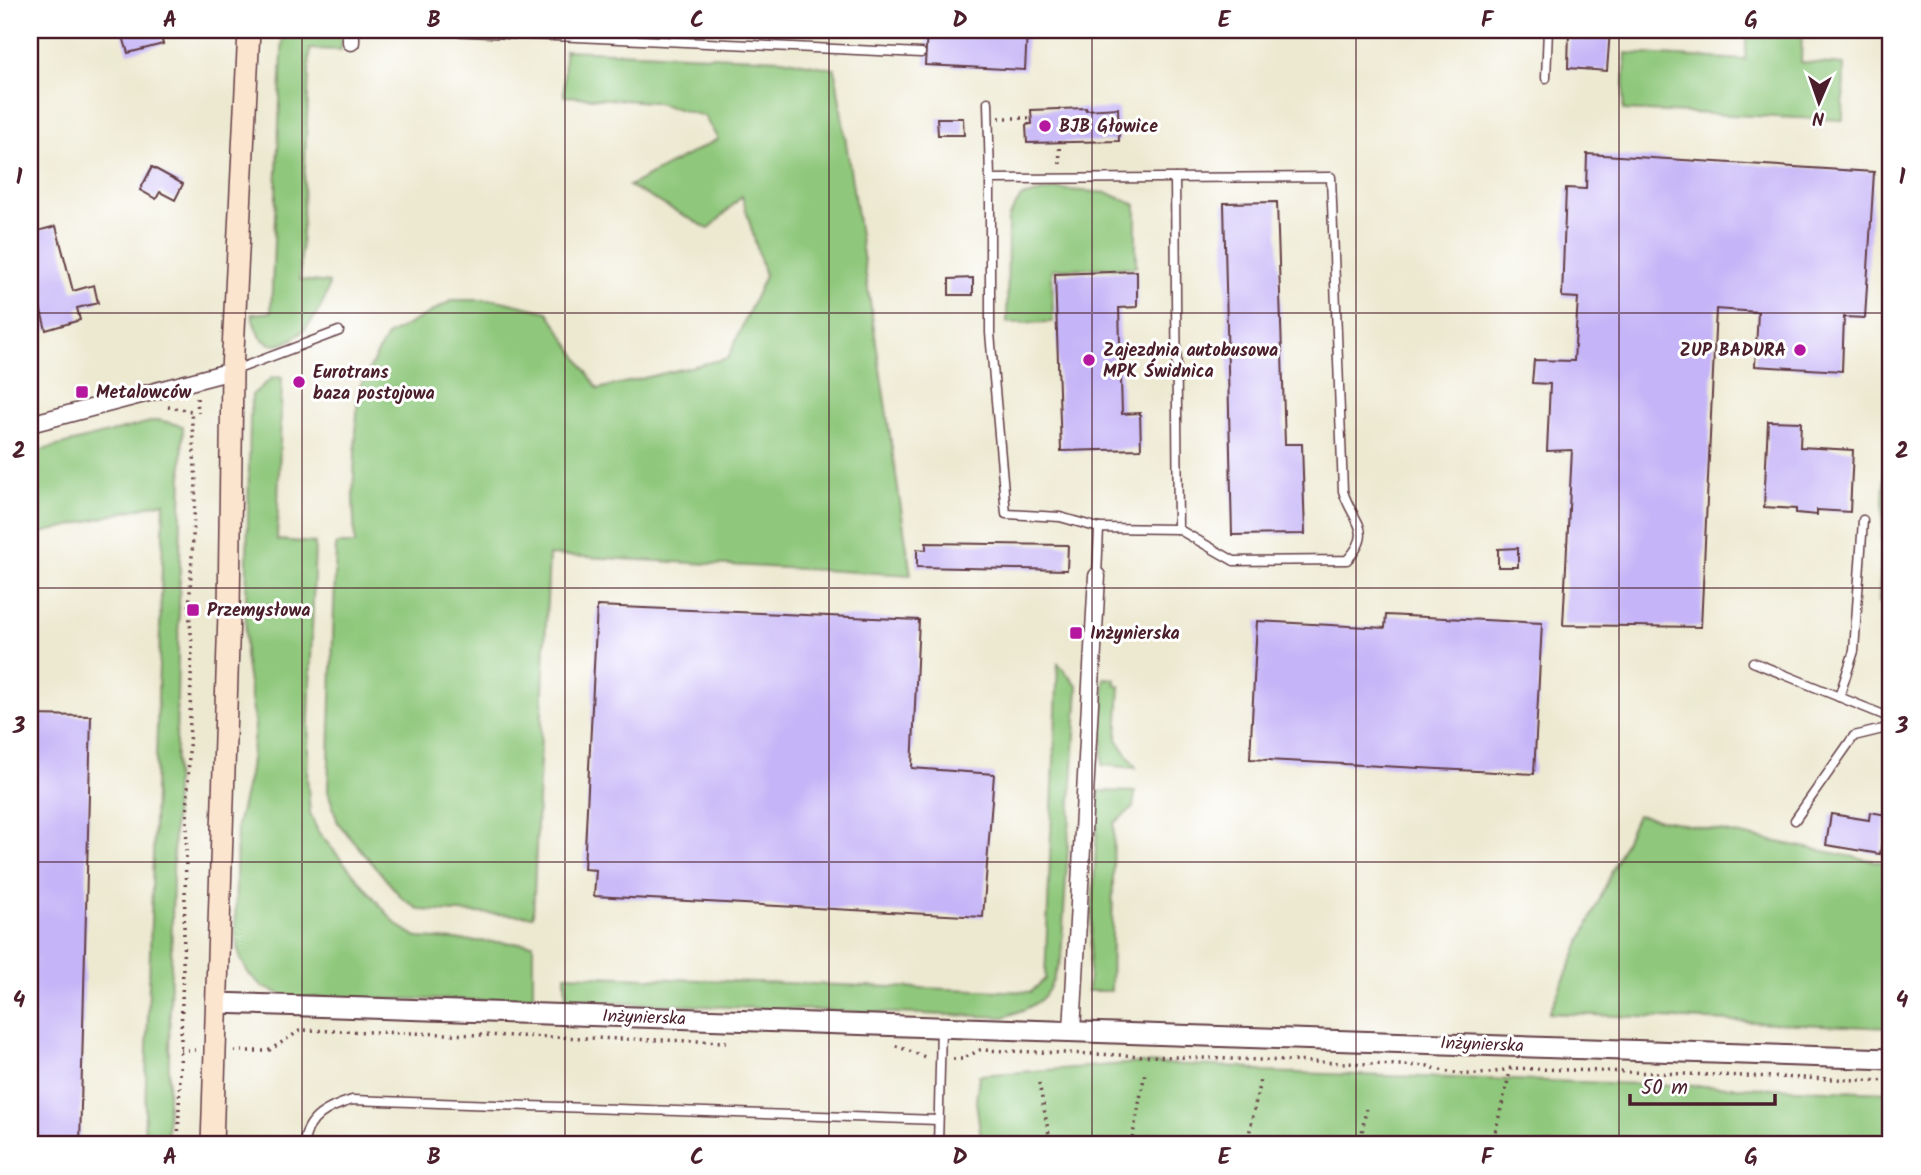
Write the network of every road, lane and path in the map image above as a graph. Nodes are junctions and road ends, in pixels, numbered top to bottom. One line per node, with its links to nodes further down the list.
1 (249, 30): 14 (main road)
2 (426, 30): 4 (lane)
3 (1548, 30): 5 (lane)
4 (921, 53)
5 (1546, 78)
6 (988, 102): 7 (lane)
7 (989, 118): 8 (path); 12 (lane)
8 (1029, 124)
9 (1059, 141): 10 (path)
10 (1060, 170)
11 (1175, 178): 12 (lane); 19 (lane); 19 (lane)
12 (990, 179): 18 (lane)
13 (339, 331): 14 (lane)
14 (232, 372): 16 (street); 26 (main road)
15 (191, 411): 32 (path)
16 (30, 424)
17 (1863, 520): 22 (lane)
18 (1099, 528): 19 (lane); 20 (lane)
19 (1178, 529)
20 (1097, 576): 28 (street)
21 (1753, 662): 22 (lane)
22 (1839, 696): 23 (lane)
23 (1891, 718)
24 (1891, 727): 25 (lane)
25 (1795, 820)
26 (216, 1003): 27 (street, Inżynierska); 33 (main road)
27 (941, 1028): 28 (street, Inżynierska); 34 (lane)
28 (1072, 1031): 31 (street, Inżynierska)
29 (744, 1042): 33 (path)
30 (896, 1046): 34 (path)
31 (1516, 1046): 35 (street, Inżynierska); 36 (path)
32 (180, 1050): 33 (path); 43 (path)
33 (215, 1051): 44 (main road)
34 (940, 1058): 36 (path); 42 (lane)
35 (1891, 1059)
36 (1511, 1068): 39 (path); 51 (path)
37 (1145, 1073): 48 (path)
38 (1260, 1080): 49 (path)
39 (1891, 1082)
40 (1039, 1083): 47 (path)
41 (1366, 1109): 50 (path)
42 (939, 1120): 45 (lane); 46 (lane)
43 (178, 1145)
44 (212, 1145)
45 (304, 1145)
46 (938, 1145)
47 (1051, 1145)
48 (1131, 1145)
49 (1247, 1145)
50 (1360, 1145)
51 (1492, 1145)

